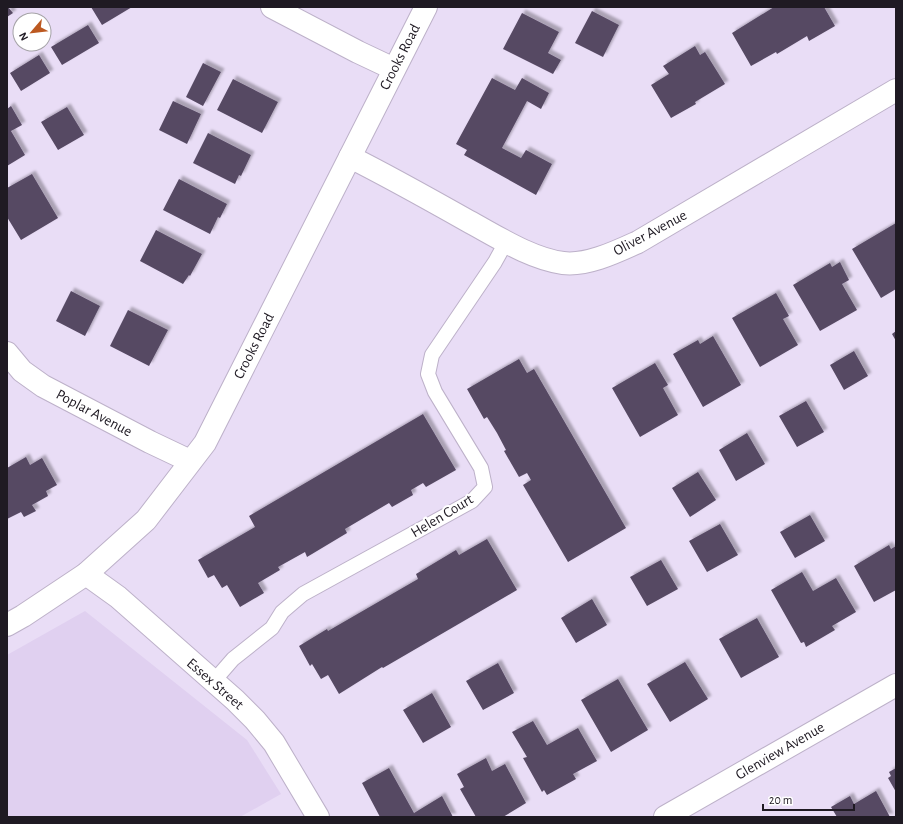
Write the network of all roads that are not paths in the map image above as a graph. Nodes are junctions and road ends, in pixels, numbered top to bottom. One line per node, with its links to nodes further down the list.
1 (272, 7): 3 (street)
2 (426, 7): 3 (street, Crooks Road)
3 (394, 69): 5 (street, Crooks Road)
4 (896, 90): 6 (street, Oliver Avenue)
5 (350, 157): 6 (street, Oliver Avenue); 8 (street, Crooks Road)
6 (506, 242): 11 (lane, Helen Court)
7 (7, 352): 8 (street, Poplar Avenue)
8 (190, 461): 9 (street, Crooks Road)
9 (86, 574): 10 (street, Crooks Road); 11 (street, Essex Street)
10 (7, 625)
11 (213, 682): 13 (street, Essex Street)
12 (896, 685): 14 (street, Glenview Avenue)
13 (318, 817)
14 (665, 817)

